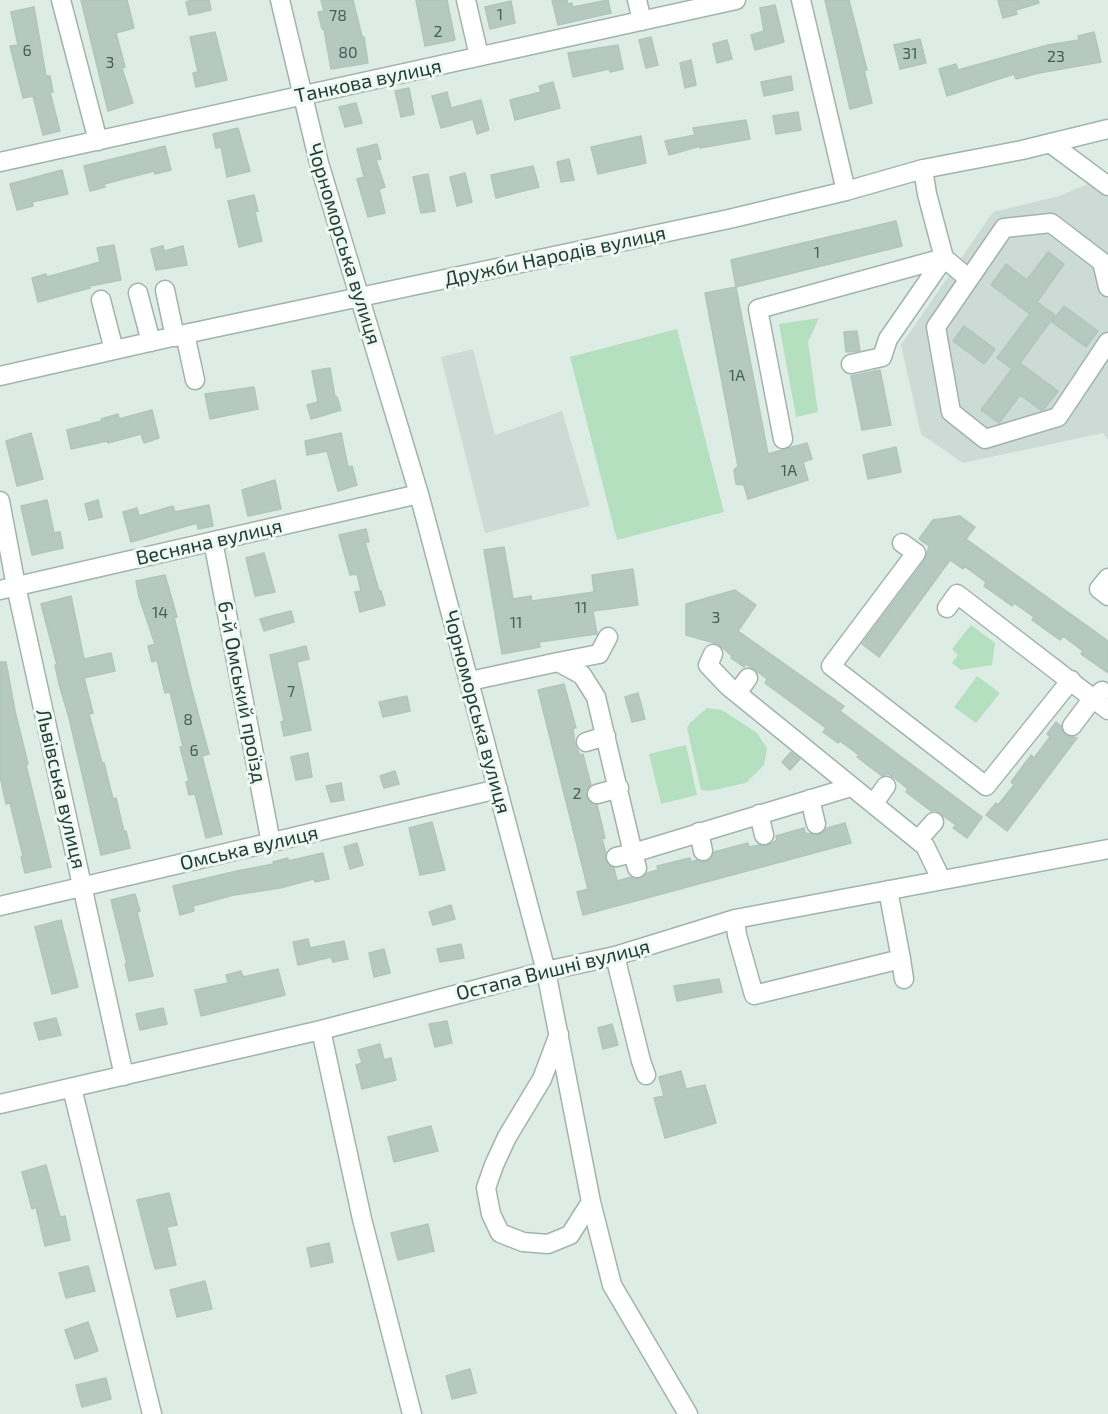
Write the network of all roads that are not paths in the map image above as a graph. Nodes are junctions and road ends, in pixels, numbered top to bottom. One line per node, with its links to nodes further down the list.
1 (61, 0): 11 (street)
2 (280, 0): 9 (street, Чорноморська вулиця)
3 (466, 0): 8 (street)
4 (637, 0): 7 (street)
5 (736, 0): 7 (street, Танкова вулиця)
6 (801, 0): 16 (street)
7 (642, 21): 8 (street, Танкова вулиця)
8 (479, 56): 9 (street, Танкова вулиця)
9 (302, 95): 11 (street, Танкова вулиця); 22 (street, Чорноморська вулиця)
10 (1108, 129): 12 (street, Дружби Народів вулиця)
11 (98, 141): 13 (street, Танкова вулиця)
12 (1050, 143): 14 (street, Дружби Народів вулиця); 15 (street)
13 (0, 162)
14 (923, 170): 16 (street, Дружби Народів вулиця); 17 (street)
15 (1108, 186)
16 (846, 191): 22 (street, Дружби Народів вулиця)
17 (944, 258): 18 (street); 28 (street); 31 (street)
18 (969, 279): 19 (street); 26 (street)
19 (1108, 287)
20 (165, 290): 24 (street)
21 (138, 293): 25 (street)
22 (360, 297): 24 (street, Дружби Народів вулиця); 32 (street, Чорноморська вулиця)
23 (102, 300): 27 (street)
24 (180, 335): 25 (street, Дружби Народів вулиця); 30 (street)
25 (151, 342): 27 (street, Дружби Народів вулиця)
26 (1108, 342)
27 (114, 350): 29 (street, Дружби Народів вулиця)
28 (851, 364)
29 (0, 376)
30 (195, 380)
31 (783, 440)
32 (419, 494): 34 (street, Весняна вулиця); 45 (street, Чорноморська вулиця)
33 (0, 501): 37 (street, Львівська вулиця)
34 (213, 541): 37 (street, Весняна вулиця); 65 (street, 6-й Омський проїзд)
35 (902, 543): 44 (street)
36 (1108, 578): 39 (street)
37 (8, 588): 69 (street, Львівська вулиця)
38 (956, 595): 44 (street)
39 (1108, 596)
40 (608, 637): 42 (street)
41 (713, 654): 46 (street)
42 (558, 662): 45 (street); 50 (street)
43 (748, 678): 46 (street)
44 (1071, 680): 47 (street)
45 (470, 681): 55 (street, Чорноморська вулиця)
46 (736, 693): 53 (street)
47 (1098, 694): 48 (street); 49 (street)
48 (1108, 710)
49 (1072, 726)
50 (606, 736): 51 (street); 54 (street)
51 (586, 742)
52 (885, 786): 58 (street)
53 (851, 787): 57 (street); 58 (street)
54 (619, 788): 56 (street); 62 (street)
55 (498, 789): 65 (street, Омська вулиця); 75 (street, Чорноморська вулиця)
56 (597, 794)
57 (810, 799): 59 (street); 61 (street)
58 (874, 804): 64 (street)
59 (759, 814): 62 (street); 63 (street)
60 (934, 822): 64 (street)
61 (816, 824)
62 (699, 832): 67 (street)
63 (764, 835)
64 (918, 840): 68 (street)
65 (271, 843): 69 (street, Омська вулиця)
66 (1108, 849): 68 (street, Остапа Вишні вулиця)
67 (703, 851)
68 (941, 879): 70 (street, Остапа Вишні вулиця)
69 (83, 887): 71 (street, Омська вулиця); 80 (street, Львівська вулиця)
70 (888, 890): 72 (street, Остапа Вишні вулиця); 74 (street)
71 (0, 906)
72 (735, 919): 73 (street, Остапа Вишні вулиця); 74 (street)
73 (615, 957): 75 (street, Остапа Вишні вулиця); 79 (street)
74 (901, 959): 76 (street)
75 (546, 971): 77 (street, Остапа Вишні вулиця); 78 (street, Чорноморська вулиця)
76 (904, 979)
77 (321, 1030): 80 (street, Остапа Вишні вулиця); 85 (street)
78 (559, 1032): 83 (street, Чорноморська вулиця); 83 (street)
79 (646, 1075)
80 (124, 1076): 81 (street, Остапа Вишні вулиця)
81 (72, 1088): 82 (street, Остапа Вишні вулиця); 84 (street)
82 (0, 1104)
83 (591, 1202): 86 (street, Чорноморська вулиця)
84 (152, 1414)
85 (412, 1414)
86 (688, 1414)

